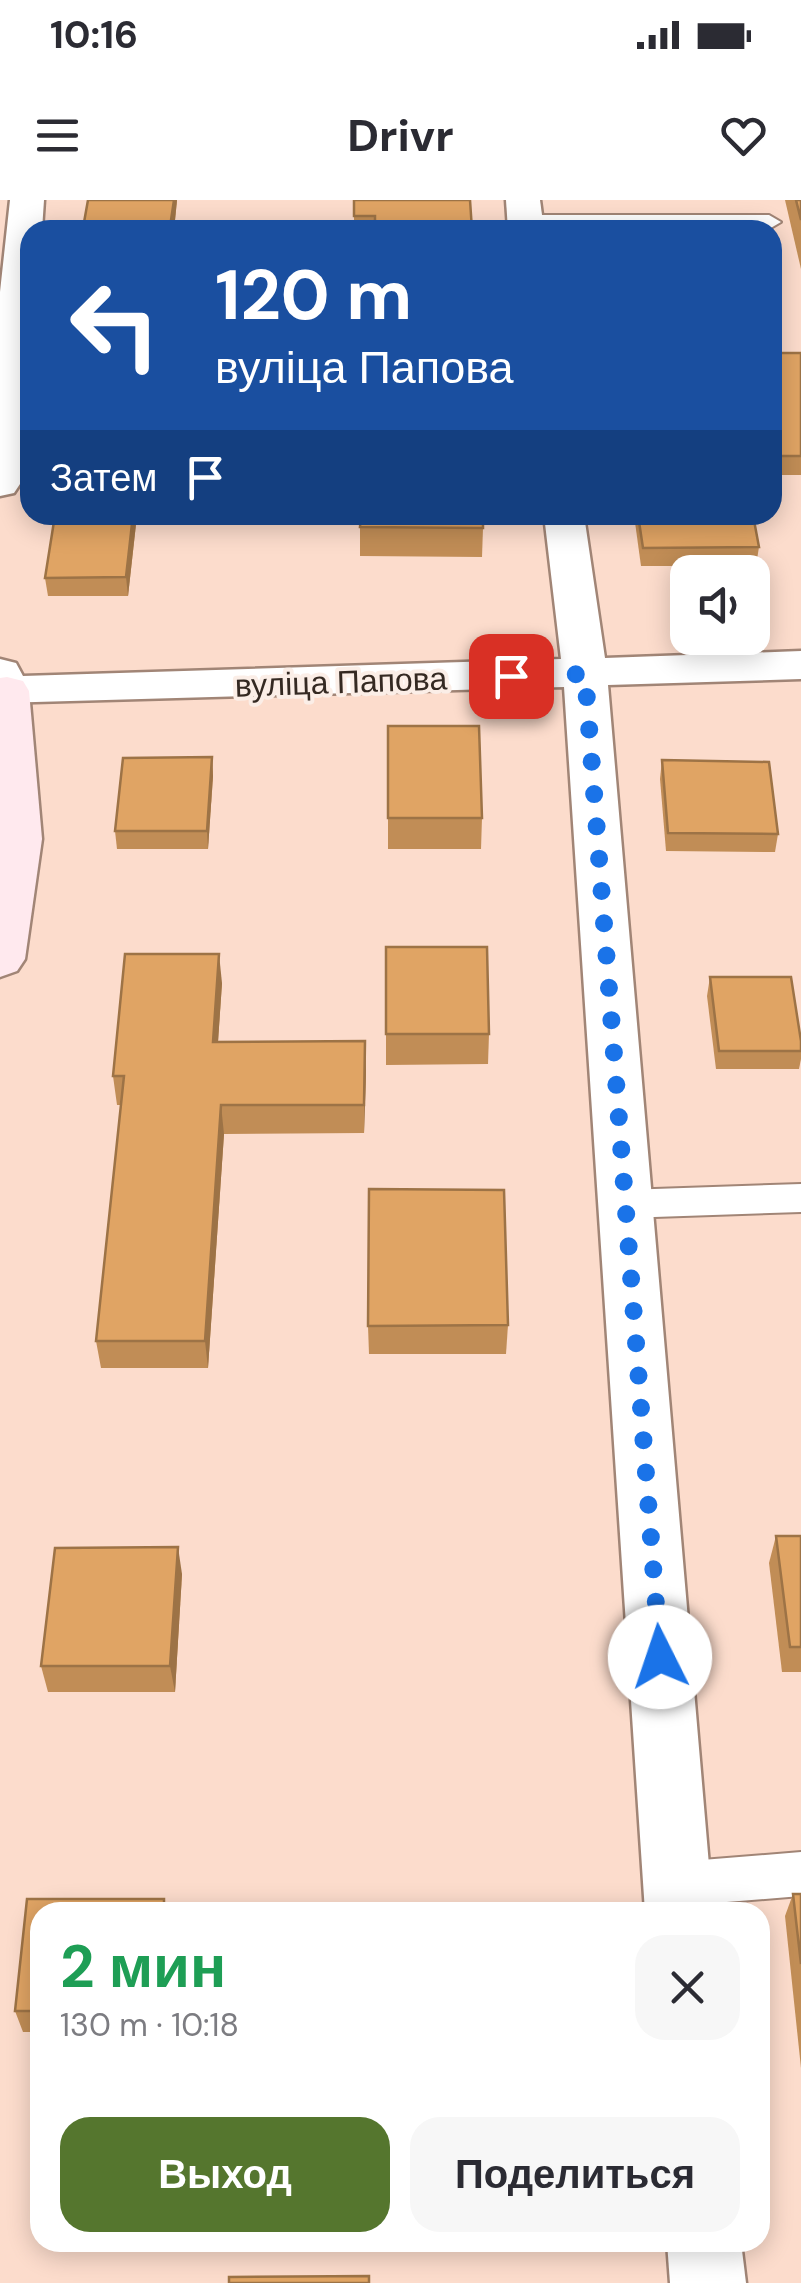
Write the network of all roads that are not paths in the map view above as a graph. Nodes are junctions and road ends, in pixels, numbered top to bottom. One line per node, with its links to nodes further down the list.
1 (525, 217): 2 (lane)
2 (672, 220)
3 (20, 274): 4 (street)
4 (0, 484)
5 (565, 525): 7 (street)
6 (801, 666): 7 (street, вуліца Папова)
7 (585, 674): 8 (street, вуліца Папова); 11 (street)
8 (2, 686): 9 (street)
9 (0, 959)
10 (801, 1198): 11 (lane)
11 (625, 1204): 13 (street)
12 (801, 1874): 13 (lane)
13 (678, 1898)
14 (705, 2252): 15 (street)
15 (708, 2283)

